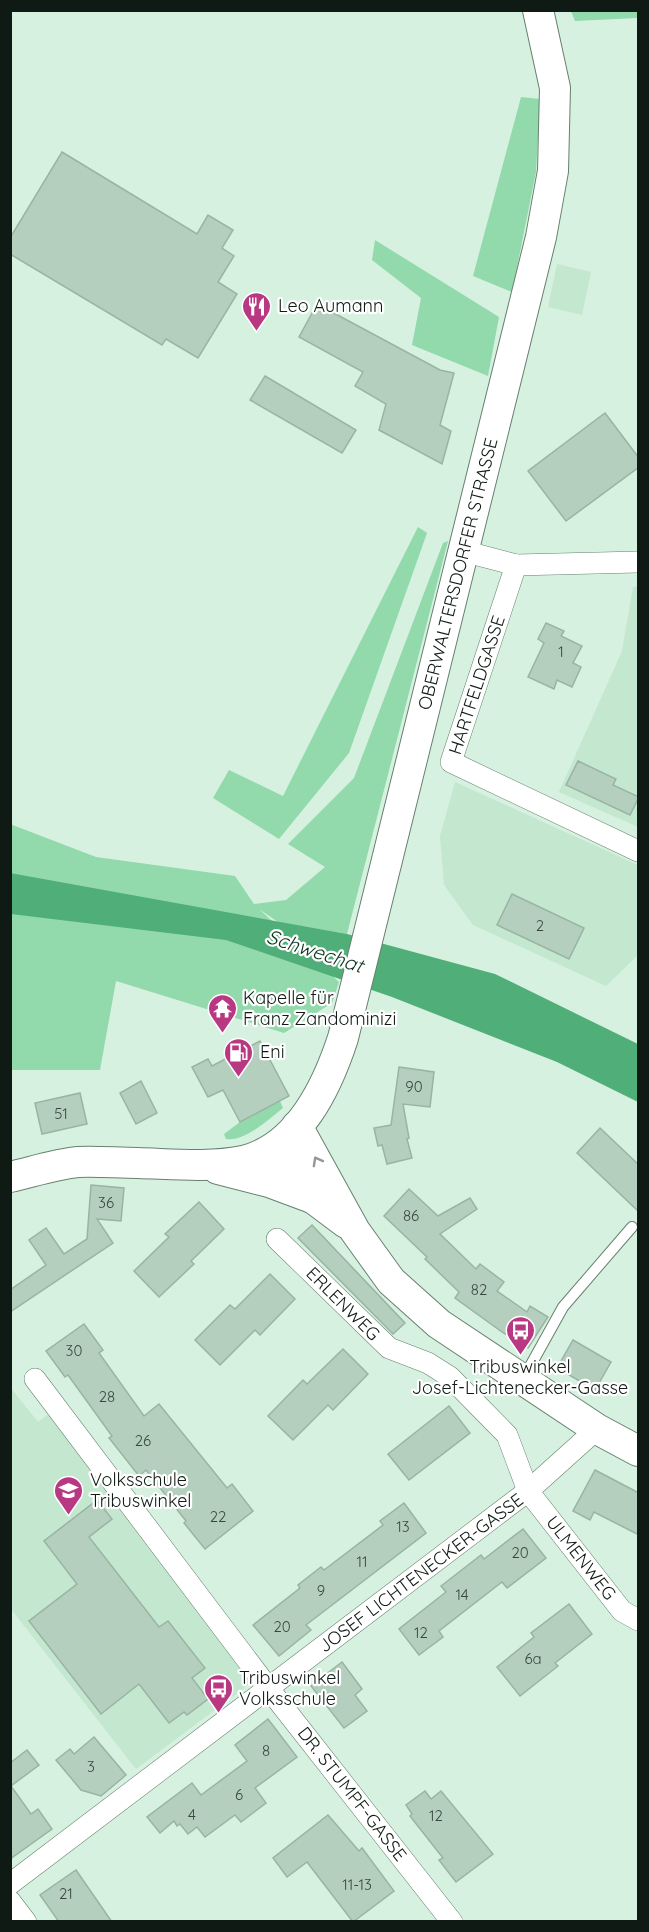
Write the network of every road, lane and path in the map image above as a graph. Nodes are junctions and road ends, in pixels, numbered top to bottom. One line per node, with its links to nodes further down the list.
1 (538, 10): 2 (street, OBERWALTERSDORFER STRASSE)
2 (463, 551): 4 (street); 6 (street, OBERWALTERSDORFER STRASSE)
3 (639, 562): 4 (street)
4 (516, 565): 5 (street, HARTFELDGASSE)
5 (639, 851)
6 (297, 1126): 7 (street, OBERWALTERSDORFER STRASSE); 12 (street, one-way to 6)
7 (273, 1149): 8 (street); 10 (street)
8 (203, 1165): 9 (street); 10 (street)
9 (10, 1177)
10 (314, 1199): 12 (street)
11 (632, 1227): 14 (lane)
12 (355, 1231): 14 (street)
13 (277, 1239): 18 (street, ERLENWEG)
14 (524, 1378): 16 (street)
15 (34, 1379): 20 (street, DR. STUMPF-GASSE)
16 (597, 1429): 17 (street); 18 (street, JOSEF LICHTENECKER-GASSE)
17 (639, 1451)
18 (528, 1491): 19 (street, ULMENWEG); 20 (street, JOSEF LICHTENECKER-GASSE)
19 (639, 1620)
20 (269, 1689): 21 (street, JOSEF LICHTENECKER-GASSE); 24 (street, DR. STUMPF-GASSE)
21 (10, 1884)
22 (10, 1900): 23 (street)
23 (26, 1922)
24 (452, 1922)

